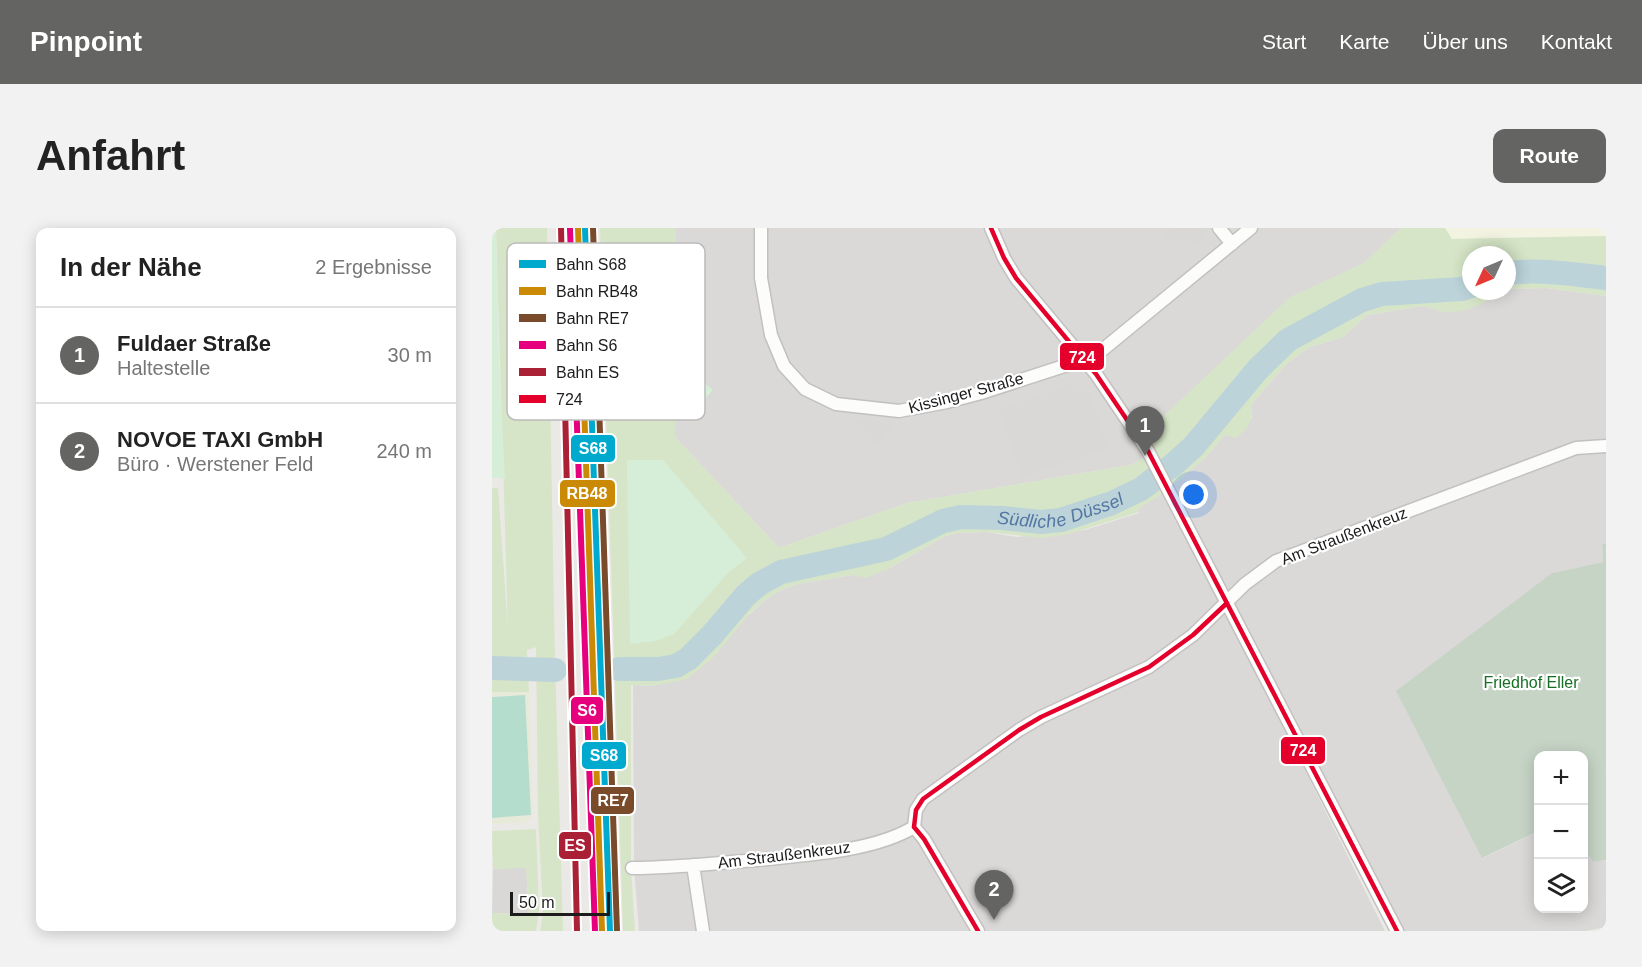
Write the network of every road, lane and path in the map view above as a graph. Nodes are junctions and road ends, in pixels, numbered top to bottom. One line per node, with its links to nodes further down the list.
1 (761, 228): 6 (street, Kissinger Straße)
2 (992, 228): 6 (street)
3 (1220, 228): 5 (street)
4 (1251, 228): 5 (street, Kissinger Straße)
5 (1232, 244): 6 (street, Kissinger Straße)
6 (1086, 361): 8 (street)
7 (1606, 446): 8 (street, Am Straußenkreuz)
8 (1227, 603): 9 (street, Am Straußenkreuz); 14 (street)
9 (914, 827): 10 (street, Am Straußenkreuz); 13 (street)
10 (693, 866): 11 (street, Am Straußenkreuz); 12 (street)
11 (632, 868)
12 (703, 931)
13 (978, 931)
14 (1397, 931)

